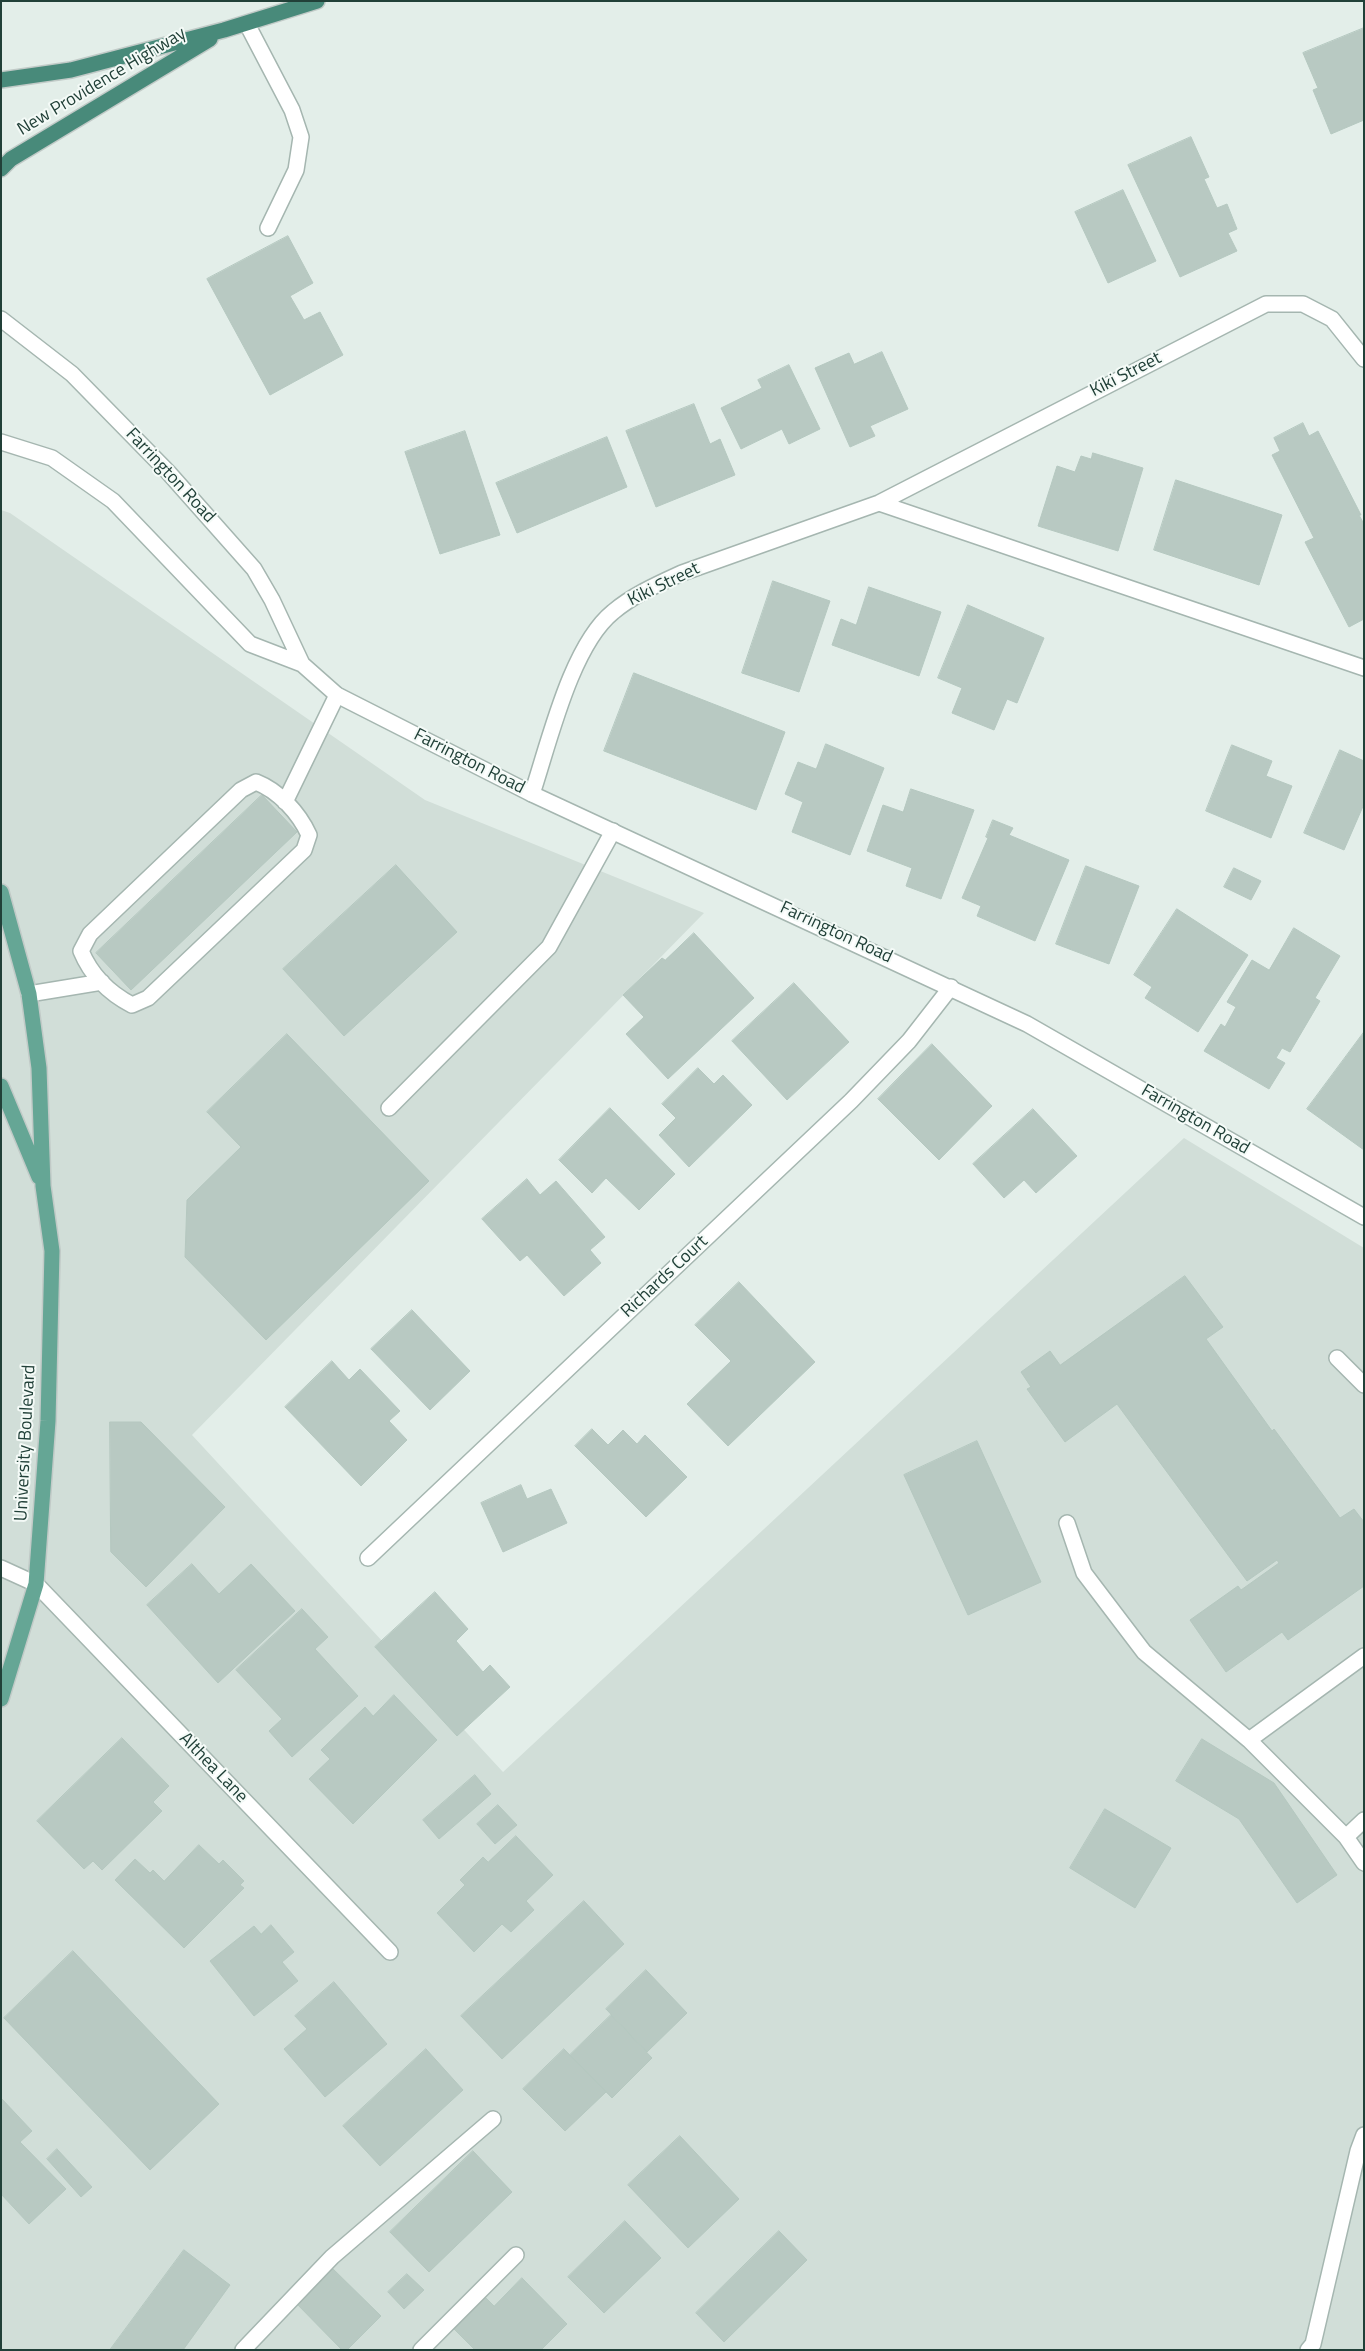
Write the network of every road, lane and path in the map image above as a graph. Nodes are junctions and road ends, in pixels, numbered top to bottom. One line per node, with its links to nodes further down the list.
1 (316, 1): 2 (highway, New Providence Highway)
2 (247, 24): 3 (highway, New Providence Highway); 6 (street)
3 (224, 30): 4 (highway, New Providence Highway); 5 (highway, New Providence Highway)
4 (1, 80)
5 (1, 169)
6 (268, 228)
7 (1, 319): 11 (street, Farrington Road)
8 (1364, 359): 10 (street, Kiki Street)
9 (1, 442): 11 (street, Farrington Road)
10 (879, 503): 12 (street); 14 (street, Kiki Street)
11 (302, 664): 13 (street, Farrington Road)
12 (1364, 668)
13 (337, 694): 14 (street, Farrington Road); 15 (street)
14 (532, 794): 16 (street, Farrington Road)
15 (285, 802): 18 (street); 18 (street)
16 (613, 831): 19 (street, Farrington Road); 22 (street)
17 (1, 892): 20 (main road, University Boulevard)
18 (102, 982): 20 (street)
19 (951, 987): 24 (street, Farrington Road); 28 (street, Richards Court)
20 (29, 994): 23 (main road, University Boulevard)
21 (1, 1086): 23 (main road, University Boulevard)
22 (389, 1108)
23 (43, 1186): 30 (main road, University Boulevard)
24 (1364, 1217)
25 (1337, 1358): 26 (street)
26 (1364, 1385)
27 (1067, 1523): 33 (street)
28 (368, 1558)
29 (1, 1568): 30 (street)
30 (36, 1584): 32 (main road, University Boulevard); 37 (street, Althea Lane)
31 (1364, 1656): 33 (street)
32 (1, 1699)
33 (1249, 1740): 35 (street)
34 (1364, 1820): 35 (street)
35 (1346, 1837): 36 (street)
36 (1364, 1864)
37 (390, 1952)
38 (493, 2119): 41 (street)
39 (1364, 2136): 43 (street)
40 (516, 2255): 42 (street)
41 (243, 2350)
42 (421, 2350)
43 (1308, 2350)

